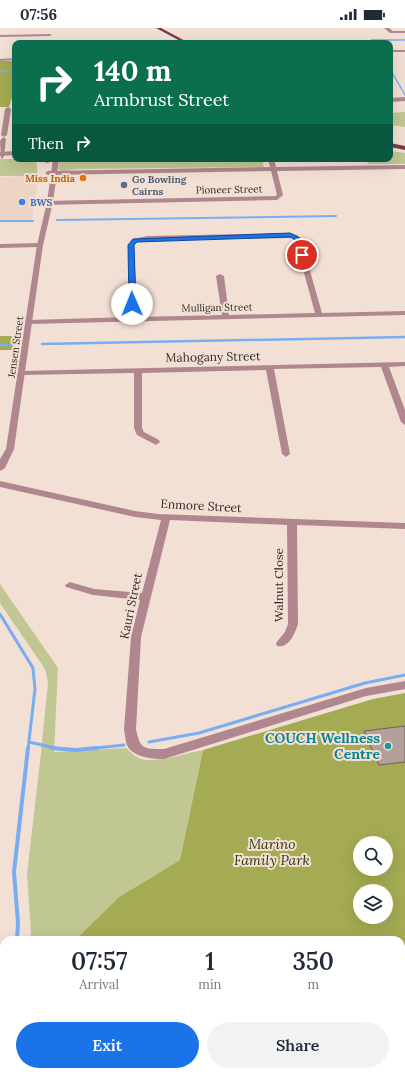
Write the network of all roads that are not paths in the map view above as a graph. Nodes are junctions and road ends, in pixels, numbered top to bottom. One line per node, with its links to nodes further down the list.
1 (386, 28): 3 (street)
2 (156, 29): 6 (main road); 7 (main road)
3 (405, 32)
4 (0, 36): 5 (street)
5 (49, 40)
6 (172, 40)
7 (180, 40)
8 (393, 51): 9 (street)
9 (405, 51)
10 (12, 59): 11 (street)
11 (0, 60)
12 (405, 99): 13 (street)
13 (393, 100)
14 (0, 109): 15 (street)
15 (8, 109): 16 (street); 17 (street)
16 (12, 109)
17 (2, 128): 23 (street)
18 (393, 142): 19 (main road)
19 (405, 144)
20 (393, 146): 21 (main road)
21 (405, 148)
22 (12, 154): 23 (street)
23 (0, 156): 24 (street)
24 (12, 156)
25 (48, 162): 32 (street, Jensen Street)
26 (55, 162): 32 (street, Jensen Street)
27 (272, 162): 31 (street, Pioneer Street)
28 (361, 162): 29 (street)
29 (364, 167): 30 (street); 31 (street)
30 (405, 167)
31 (274, 169): 32 (street); 33 (street, Pioneer Street)
32 (51, 173): 33 (street, Jensen Street)
33 (47, 203): 34 (street, Jensen Street)
34 (40, 245): 35 (street); 41 (street, Jensen Street)
35 (0, 246)
36 (220, 276): 39 (street)
37 (405, 313): 38 (street, Mulligan Street)
38 (319, 315): 39 (street, Mulligan Street); 40 (street)
39 (226, 317): 40 (street, Mulligan Street)
40 (133, 319): 41 (street, Mulligan Street)
41 (29, 322): 46 (street, Jensen Street)
42 (405, 364): 43 (street, Mahogany Street)
43 (384, 365): 44 (street, Mahogany Street); 47 (street)
44 (268, 367): 45 (street, Mahogany Street); 49 (street)
45 (138, 370): 46 (street, Mahogany Street); 48 (street)
46 (21, 373): 50 (street, Jensen Street)
47 (405, 422)
48 (156, 442)
49 (286, 454)
50 (0, 468)
51 (0, 484): 52 (street, Enmore Street)
52 (166, 518): 53 (street, Enmore Street); 56 (street, Kauri Street)
53 (292, 522): 54 (street, Enmore Street); 57 (street, Walnut Close)
54 (405, 526)
55 (70, 584): 56 (street)
56 (145, 597): 58 (street, Kauri Street)
57 (281, 643)
58 (405, 685)

